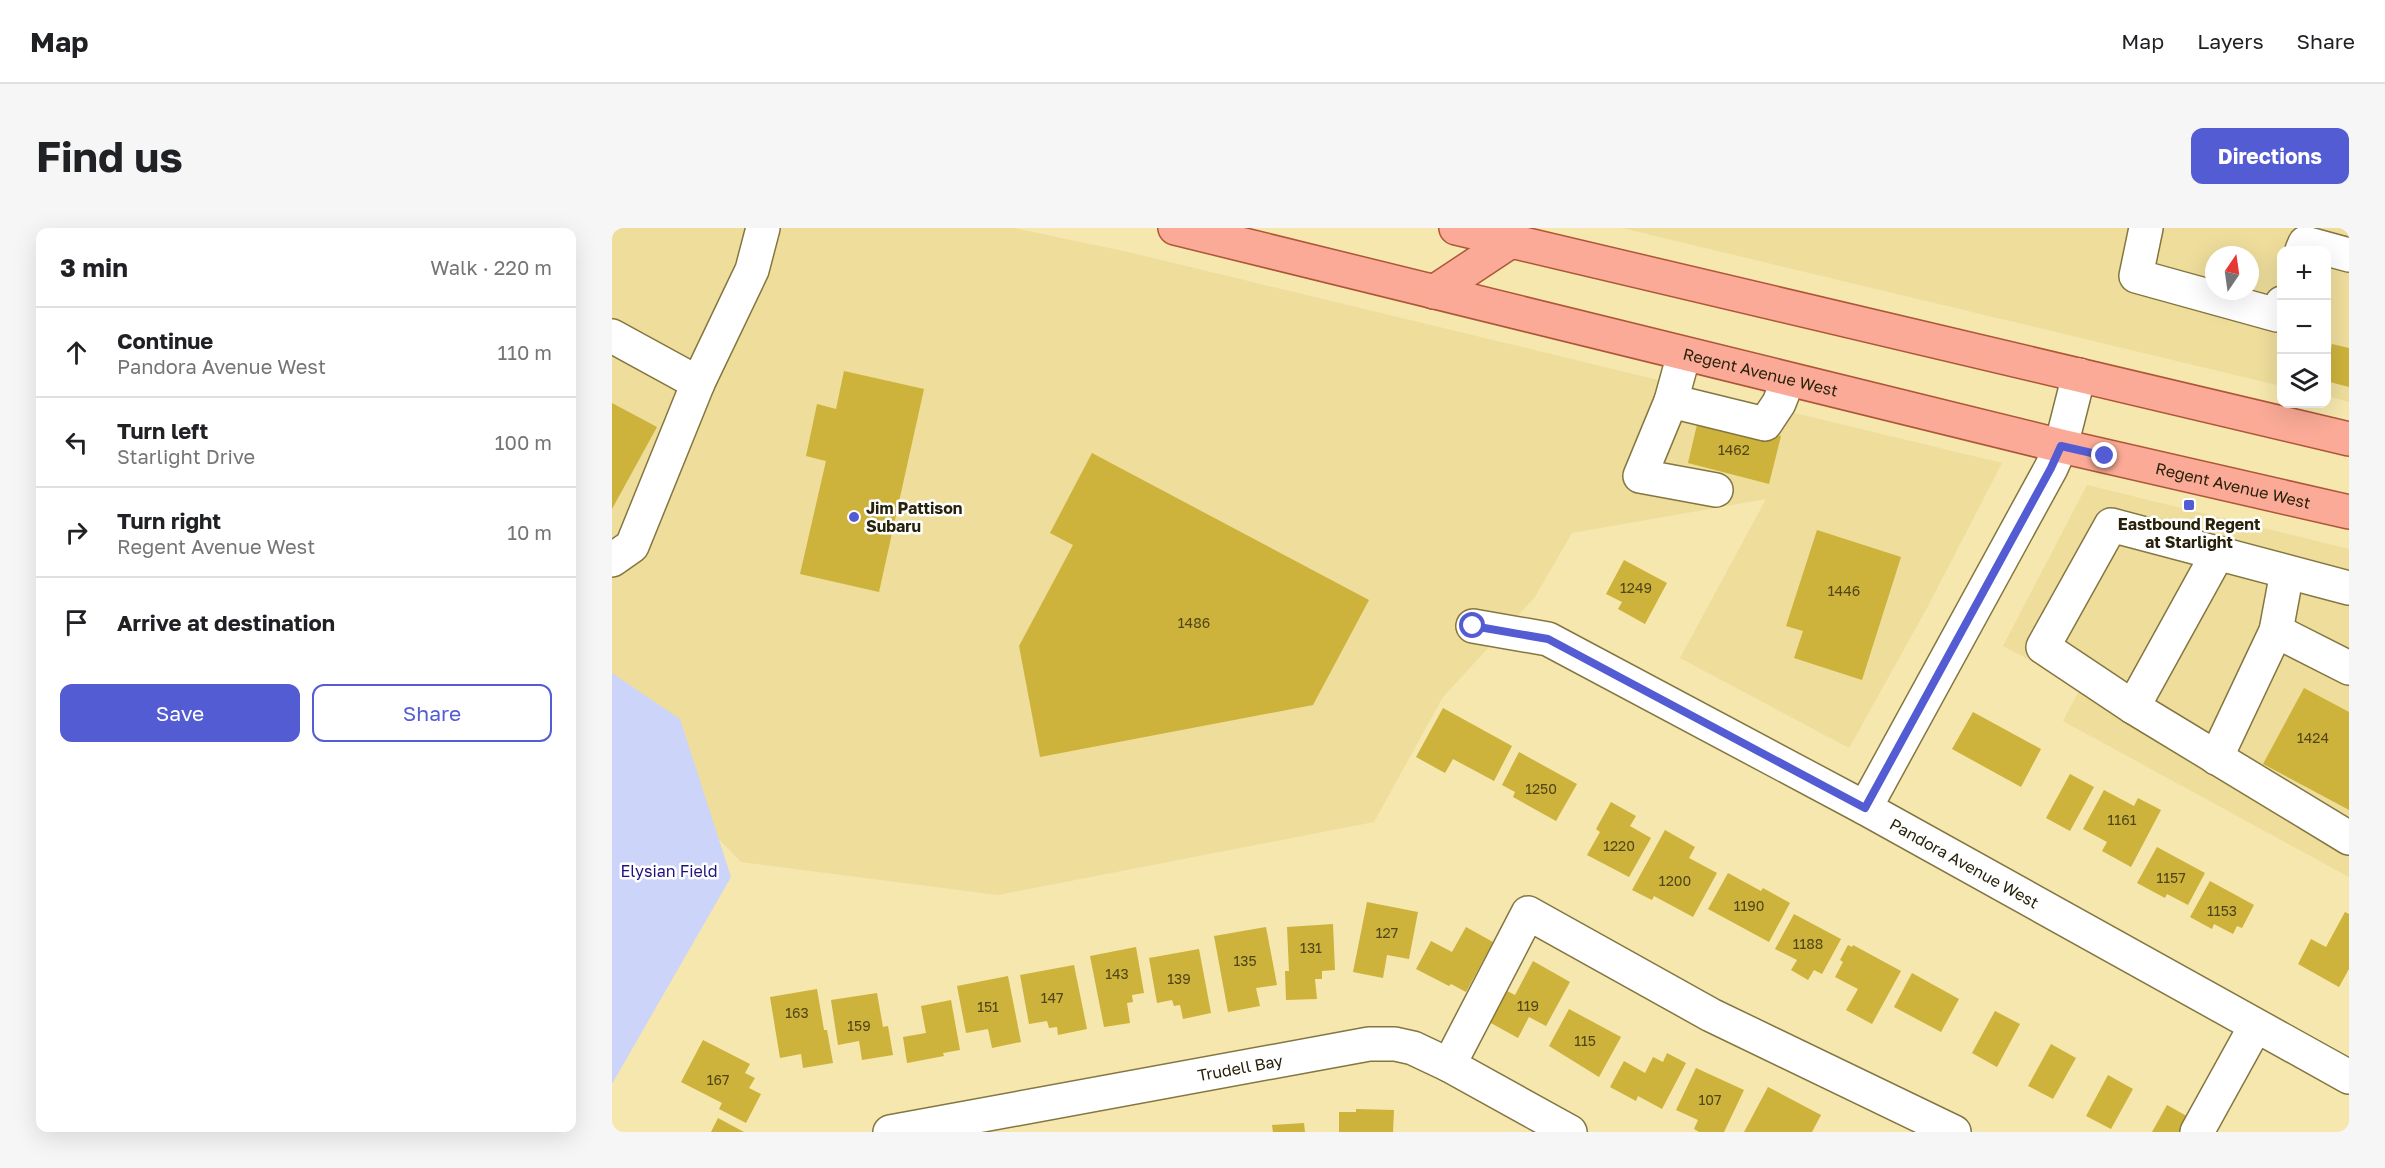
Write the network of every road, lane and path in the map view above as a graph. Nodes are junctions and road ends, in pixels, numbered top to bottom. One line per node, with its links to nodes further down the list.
1 (763, 228): 14 (street)
2 (1175, 228): 8 (main road, Regent Avenue West)
3 (1458, 228): 5 (main road)
4 (2146, 228): 9 (street)
5 (1512, 234): 8 (main road); 12 (main road)
6 (2305, 241): 7 (street)
7 (2349, 255)
8 (1434, 292): 11 (main road, Regent Avenue West)
9 (2277, 315)
10 (612, 336): 14 (street)
11 (1684, 354): 13 (main road, Regent Avenue West); 15 (street)
12 (2079, 375): 16 (main road); 17 (street)
13 (1788, 380): 15 (street); 17 (main road, Regent Avenue West)
14 (698, 383): 21 (street)
15 (1671, 401): 18 (street)
16 (2341, 433)
17 (2061, 446): 19 (main road, Regent Avenue West); 29 (street)
18 (1716, 490)
19 (2349, 512)
20 (2218, 553): 22 (street); 27 (street); 27 (street)
21 (612, 560)
22 (2287, 572): 23 (street); 25 (street)
23 (2349, 588)
24 (1473, 626): 29 (street, Pandora Avenue West)
25 (2276, 631): 26 (street); 28 (street)
26 (2349, 668)
27 (2133, 707): 28 (street)
28 (2216, 758): 30 (street)
29 (1865, 808): 31 (street, Pandora Avenue West)
30 (2349, 838)
31 (2255, 1027): 33 (street, Pandora Avenue West); 37 (street)
32 (1449, 1065): 34 (street, Trudell Bay); 35 (street, Trudell Bay); 36 (street)
33 (2349, 1077)
34 (890, 1132)
35 (1570, 1132)
36 (1954, 1132)
37 (2197, 1132)

